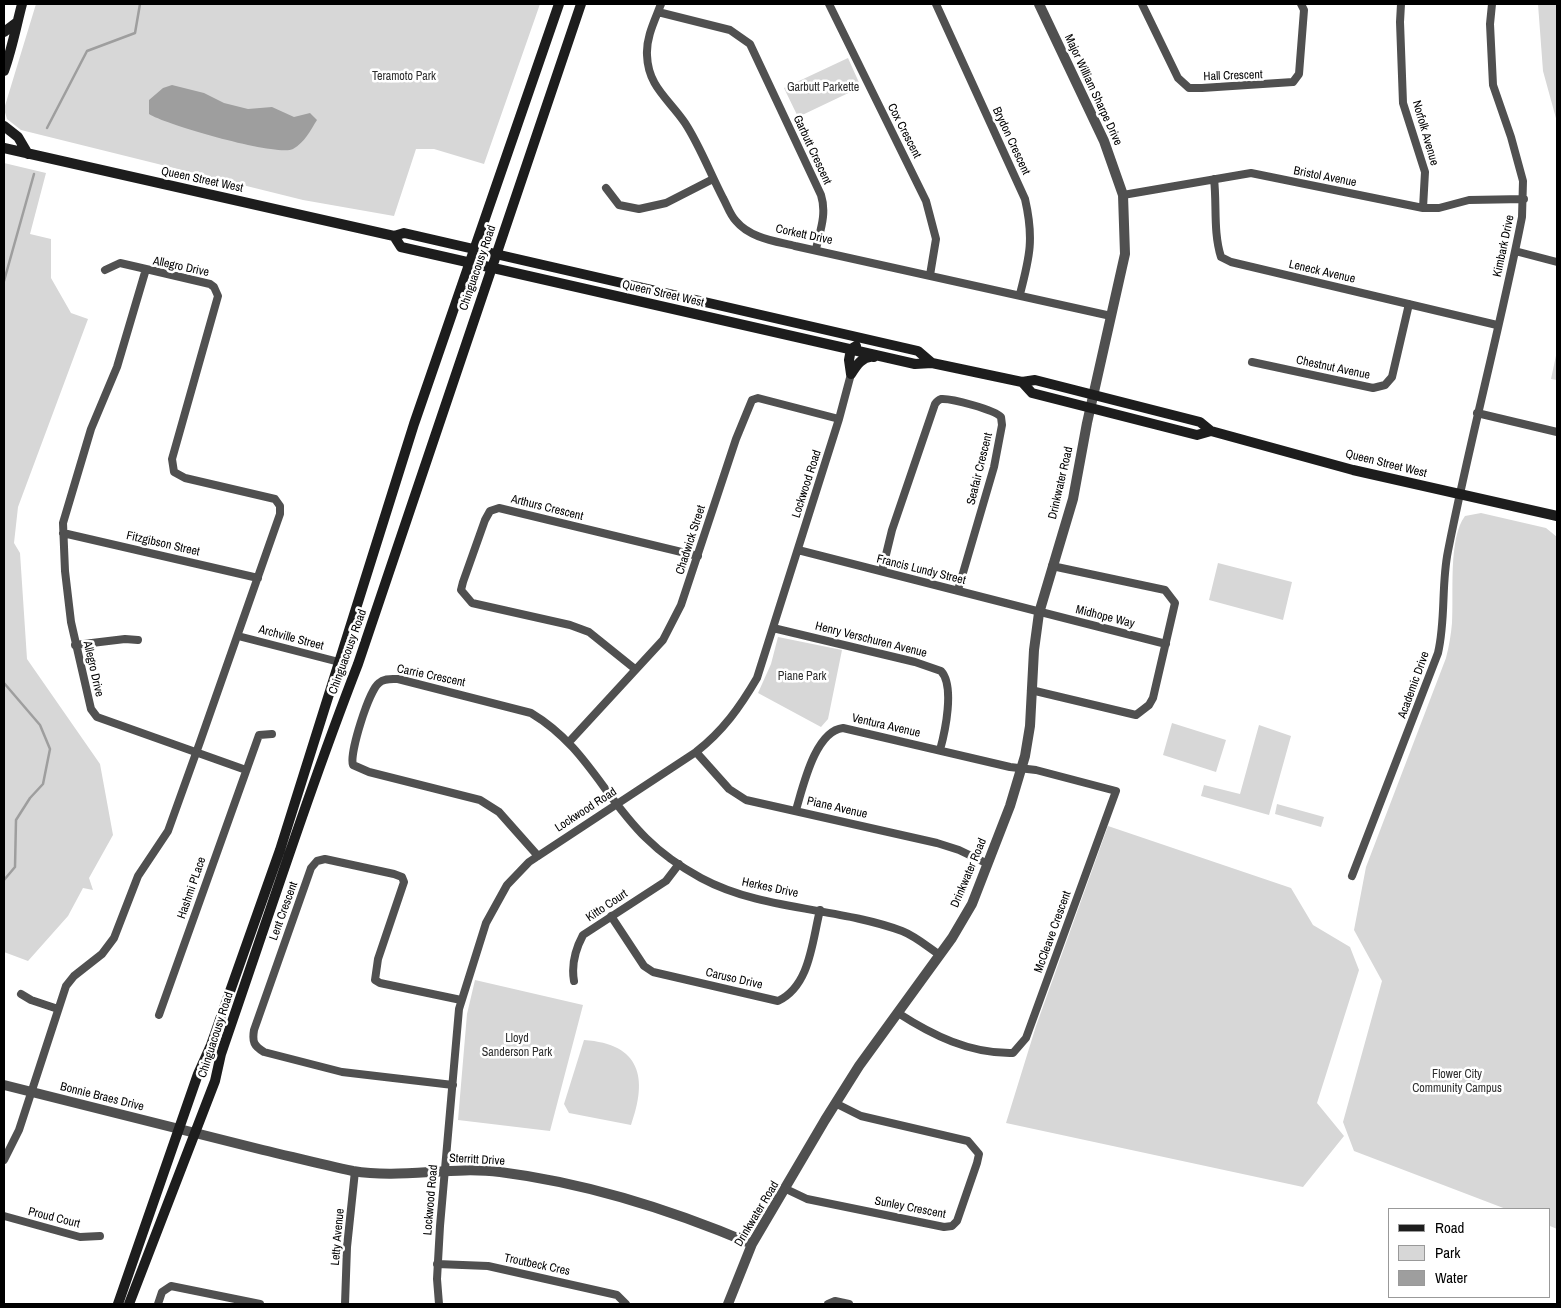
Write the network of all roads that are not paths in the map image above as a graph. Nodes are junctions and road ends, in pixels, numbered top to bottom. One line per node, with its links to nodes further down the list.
1 (22, 4): 13 (main road)
2 (558, 4): 26 (main road, Chinguacousy Road)
3 (581, 4): 29 (main road, Chinguacousy Road)
4 (661, 4): 12 (street, Corkett Drive)
5 (829, 4): 35 (street, Cox Crescent)
6 (936, 4): 36 (street, Brydon Crescent)
7 (1039, 4): 22 (street, Major William Sharpe Drive)
8 (1142, 4): 9 (street, Hall Crescent)
9 (1301, 4)
10 (1401, 4): 24 (street, Norfolk Avenue)
11 (1492, 4): 23 (street, Kimbark Drive)
12 (658, 12): 20 (street, Corkett Drive); 27 (street, Garbutt Crescent)
13 (16, 23): 14 (main road); 15 (main road)
14 (4, 32)
15 (4, 71)
16 (4, 126): 18 (main road)
17 (4, 148): 18 (main road, Queen Street West)
18 (28, 154): 25 (main road, Queen Street West)
19 (1214, 178): 22 (street, Bristol Avenue); 24 (street, Bristol Avenue); 38 (street, Leneck Avenue)
20 (713, 179): 21 (street); 27 (street, Corkett Drive)
21 (606, 188)
22 (1122, 196): 40 (street, Major William Sharpe Drive)
23 (1524, 199): 24 (street, Bristol Avenue); 28 (street, Kimbark Drive)
24 (1423, 208)
25 (394, 236): 26 (main road, Queen Street West); 30 (main road, Queen Street West)
26 (474, 249): 29 (main road, Queen Street West); 30 (main road, Chinguacousy Road)
27 (816, 249): 35 (street, Corkett Drive)
28 (1515, 251): 31 (street); 41 (street, Kimbark Drive)
29 (496, 254): 32 (main road, Chinguacousy Road); 37 (main road, Queen Street West)
30 (469, 262): 32 (main road, Queen Street West); 70 (main road, Chinguacousy Road)
31 (1557, 262)
32 (491, 268): 39 (main road, Queen Street West); 100 (main road, Chinguacousy Road)
33 (105, 270): 34 (street)
34 (146, 270): 57 (street, Allegro Drive); 62 (street, Allegro Drive)
35 (930, 275): 36 (street, Corkett Drive)
36 (1020, 294): 40 (street, Corkett Drive)
37 (707, 302): 39 (main road); 43 (main road, Queen Street West)
38 (1409, 304): 41 (street, Leneck Avenue); 45 (street, Chestnut Avenue)
39 (704, 316): 42 (main road, Queen Street West)
40 (1111, 316): 49 (street, Major William Sharpe Drive)
41 (1497, 325): 51 (street, Kimbark Drive)
42 (852, 349): 43 (main road); 44 (main road, Queen Street West); 47 (main road)
43 (918, 351): 46 (main road, Queen Street West)
44 (896, 360): 46 (main road, Queen Street West); 47 (main road)
45 (1252, 362)
46 (932, 363): 48 (main road, Queen Street West)
47 (851, 374): 52 (street, Lockwood Road)
48 (1022, 382): 49 (main road, Queen Street West); 50 (main road, Queen Street West)
49 (1094, 395): 50 (street, Drinkwater Road); 53 (main road, Queen Street West)
50 (1091, 408): 53 (main road, Queen Street West); 60 (street, Drinkwater Road)
51 (1477, 413): 54 (street); 55 (street, Kimbark Drive)
52 (839, 419): 58 (street, Lockwood Road); 59 (street, Chadwick Street)
53 (1211, 431): 55 (main road, Queen Street West)
54 (1557, 432)
55 (1460, 494): 56 (main road, Queen Street West); 85 (street, Academic Drive)
56 (1557, 516)
57 (63, 533): 62 (street, Fitzgibson Street); 69 (street, Allegro Drive)
58 (798, 550): 61 (street, Francis Lundy Street); 65 (street, Lockwood Road)
59 (698, 556): 71 (street, Chadwick Street); 71 (street, Arthurs Crescent)
60 (1052, 566): 64 (street, Drinkwater Road); 68 (street)
61 (882, 571): 63 (street, Francis Lundy Street); 63 (street, Seafair Crescent)
62 (258, 578): 66 (street, Allegro Drive)
63 (958, 590): 64 (street, Francis Lundy Street)
64 (1039, 613): 68 (street, Midhope Way); 72 (street, Drinkwater Road)
65 (773, 628): 75 (street, Henry Verschuren Avenue); 77 (street, Lockwood Road)
66 (238, 636): 70 (street, Archville Street); 76 (street, Allegro Drive)
67 (138, 640): 69 (street)
68 (1166, 644): 72 (street)
69 (75, 645): 76 (street, Allegro Drive)
70 (339, 662): 99 (main road, Chinguacousy Road)
71 (635, 669): 74 (street, Chadwick Street)
72 (1031, 690): 78 (street, Drinkwater Road)
73 (272, 734): 79 (street, Hashmi PLace)
74 (569, 742): 80 (street, Carrie Crescent); 82 (street, Carrie Crescent)
75 (940, 750): 78 (street, Ventura Avenue); 81 (street, Ventura Avenue)
76 (197, 752): 79 (street); 92 (street, Allegro Drive)
77 (696, 752): 80 (street, Lockwood Road); 81 (street, Piane Avenue)
78 (1021, 768): 84 (street, Drinkwater Road); 93 (street, McCleave Crescent)
79 (246, 770): 94 (street, Hashmi PLace)
80 (618, 804): 82 (street, Lockwood Road); 83 (street, Herkes Drive)
81 (796, 810): 84 (street, Piane Avenue)
82 (538, 856): 91 (street, Lockwood Road)
83 (679, 864): 86 (street, Herkes Drive); 87 (street, Kitto Court)
84 (988, 864): 88 (street, Drinkwater Road)
85 (1352, 876)
86 (820, 910): 87 (street, Caruso Drive); 88 (street, Herkes Drive)
87 (611, 916): 89 (street, Kitto Court)
88 (940, 955): 93 (street, Drinkwater Road)
89 (574, 982)
90 (21, 994): 92 (street)
91 (461, 1000): 96 (street, Lockwood Road); 96 (street, Lent Crescent)
92 (58, 1009): 97 (street, Allegro Drive)
93 (898, 1013): 98 (street, Drinkwater Road)
94 (159, 1014)
95 (4, 1085): 97 (street, Bonnie Braes Drive)
96 (453, 1085): 102 (street, Lockwood Road)
97 (32, 1092): 99 (street, Bonnie Braes Drive); 101 (street, Allegro Drive)
98 (836, 1104): 104 (street, Drinkwater Road); 104 (street, Sunley Crescent)
99 (179, 1130): 100 (street, Bonnie Braes Drive); 110 (main road, Chinguacousy Road)
100 (194, 1134): 103 (street, Sterritt Drive); 111 (main road, Chinguacousy Road)
101 (4, 1160)
102 (445, 1170): 103 (street, Sterritt Drive); 107 (street, Sterritt Drive); 108 (street, Lockwood Road)
103 (355, 1171): 109 (street, Letty Avenue)
104 (786, 1189): 107 (street, Drinkwater Road)
105 (4, 1216): 106 (street, Proud Court)
106 (100, 1236)
107 (752, 1244): 117 (street, Drinkwater Road)
108 (437, 1264): 115 (street, Lockwood Road); 116 (street, Troutbeck Cres)
109 (345, 1303): 114 (street)
110 (118, 1304)
111 (129, 1304)
112 (158, 1304): 113 (street)
113 (260, 1304)
114 (336, 1304)
115 (439, 1304)
116 (626, 1304)
117 (728, 1304)
118 (828, 1304): 119 (street)
119 (849, 1304)

